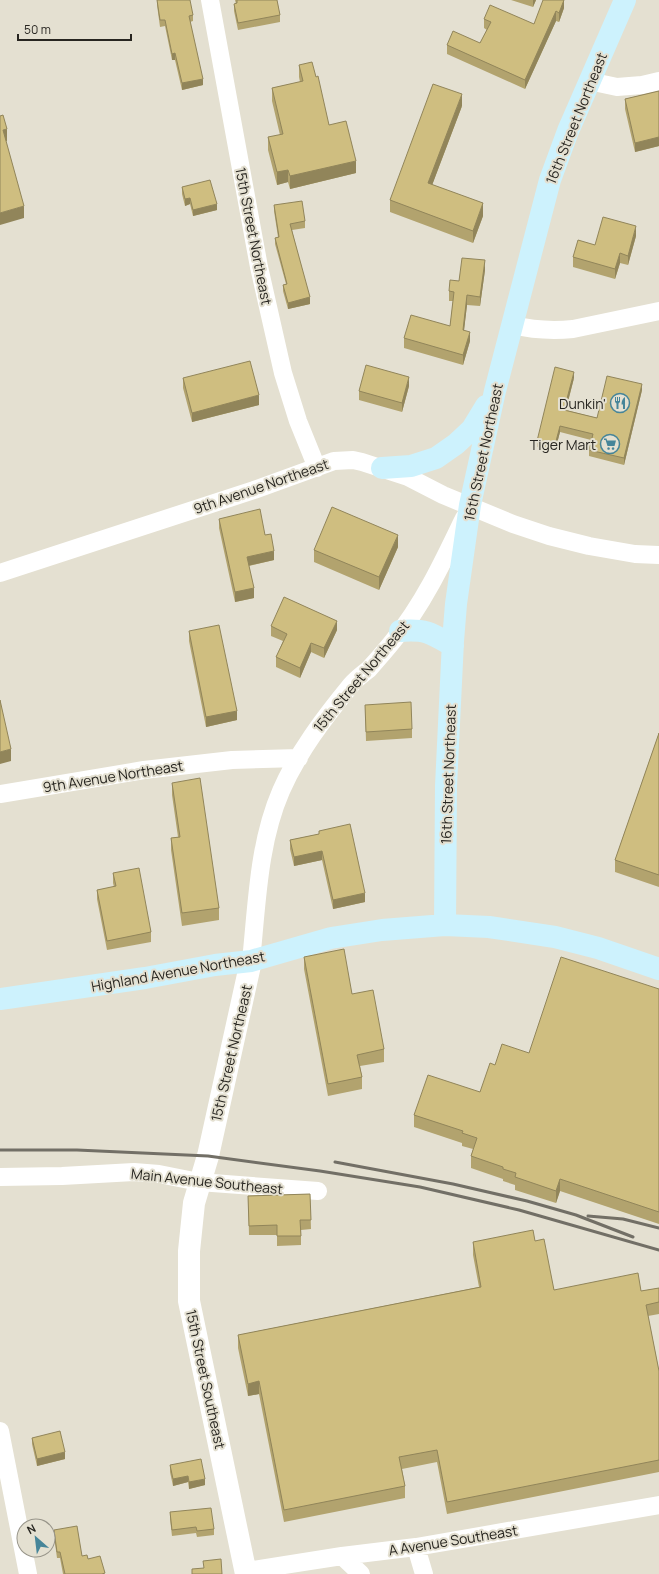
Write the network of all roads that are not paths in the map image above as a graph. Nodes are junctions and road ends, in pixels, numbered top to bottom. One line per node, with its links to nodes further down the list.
1 (210, 0): 8 (street, 15th Street Northeast)
2 (625, 0): 3 (main road, 16th Street Northeast)
3 (589, 81): 4 (street); 6 (main road, 16th Street Northeast)
4 (659, 81)
5 (659, 311): 6 (street)
6 (513, 325): 7 (main road, 16th Street Northeast)
7 (495, 391): 9 (main road); 10 (main road, 16th Street Northeast)
8 (316, 468): 9 (street, 9th Avenue Northeast); 12 (street, 9th Avenue Northeast)
9 (382, 468): 10 (street, 9th Avenue Northeast)
10 (470, 505): 11 (street, 9th Avenue Northeast); 13 (street, 15th Street Northeast); 14 (main road, 16th Street Northeast)
11 (659, 555)
12 (0, 573)
13 (400, 631): 14 (main road); 15 (street, 15th Street Northeast)
14 (452, 646): 17 (main road, 16th Street Northeast)
15 (298, 758): 16 (street, 9th Avenue Northeast); 18 (street, 15th Street Northeast)
16 (0, 794)
17 (446, 925): 18 (main road, Highland Avenue Northeast); 19 (main road, Highland Avenue Northeast)
18 (251, 961): 20 (main road, Highland Avenue Northeast); 22 (street, 15th Street Northeast)
19 (659, 969)
20 (0, 999)
21 (0, 1177): 22 (street, Main Avenue Southeast)
22 (199, 1182): 23 (street, Main Avenue Southeast); 28 (street, 15th Street Southeast)
23 (318, 1191)
24 (0, 1431): 29 (street)
25 (659, 1505): 26 (street, A Avenue Southeast)
26 (416, 1547): 27 (street, A Avenue Southeast); 31 (street)
27 (342, 1556): 28 (street, A Avenue Southeast); 30 (street)
28 (246, 1573)
29 (28, 1574)
30 (361, 1574)
31 (424, 1574)

